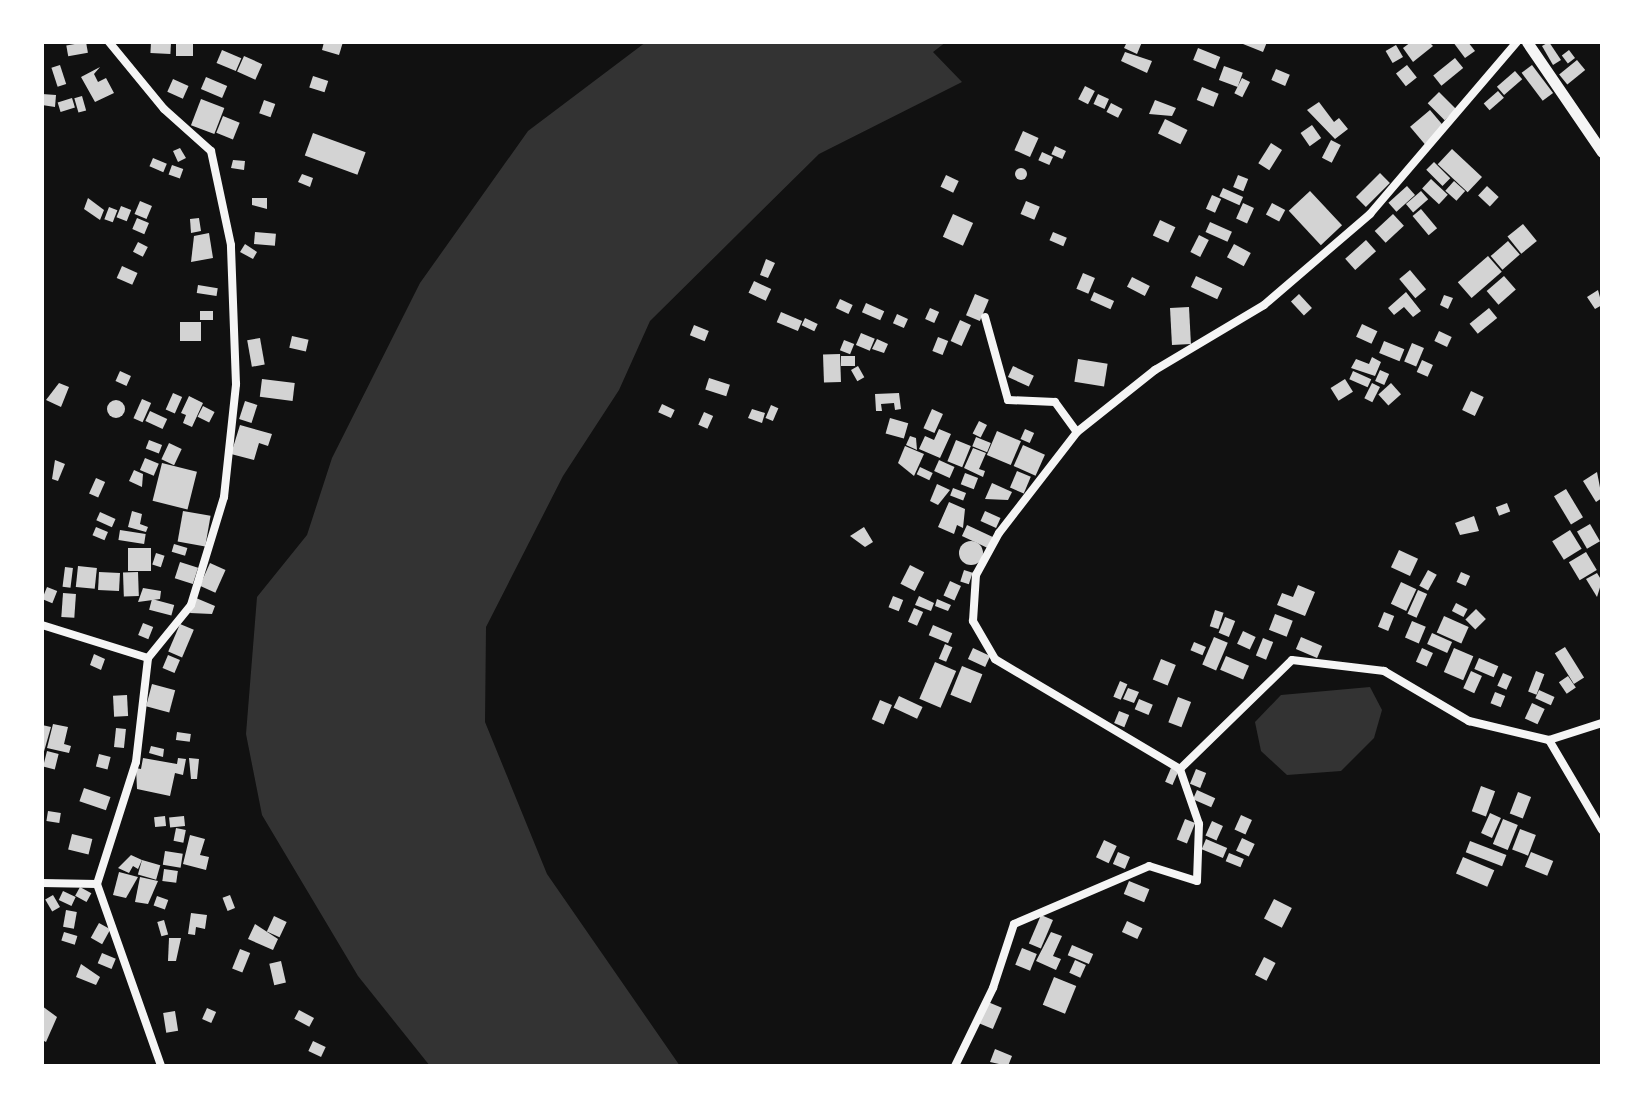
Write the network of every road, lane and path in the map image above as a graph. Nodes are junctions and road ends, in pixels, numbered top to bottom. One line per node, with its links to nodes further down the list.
1 (109, 42): 8 (street)
2 (1517, 42): 6 (street)
3 (1527, 42): 4 (street)
4 (1602, 152)
5 (985, 317): 6 (street)
6 (1077, 432): 11 (street)
7 (42, 625): 8 (street)
8 (148, 658): 14 (street)
9 (1602, 723): 10 (street)
10 (1549, 740): 11 (street); 12 (street)
11 (1180, 769): 16 (street)
12 (1602, 830)
13 (42, 883): 14 (street)
14 (97, 884): 15 (street)
15 (161, 1066)
16 (955, 1066)

